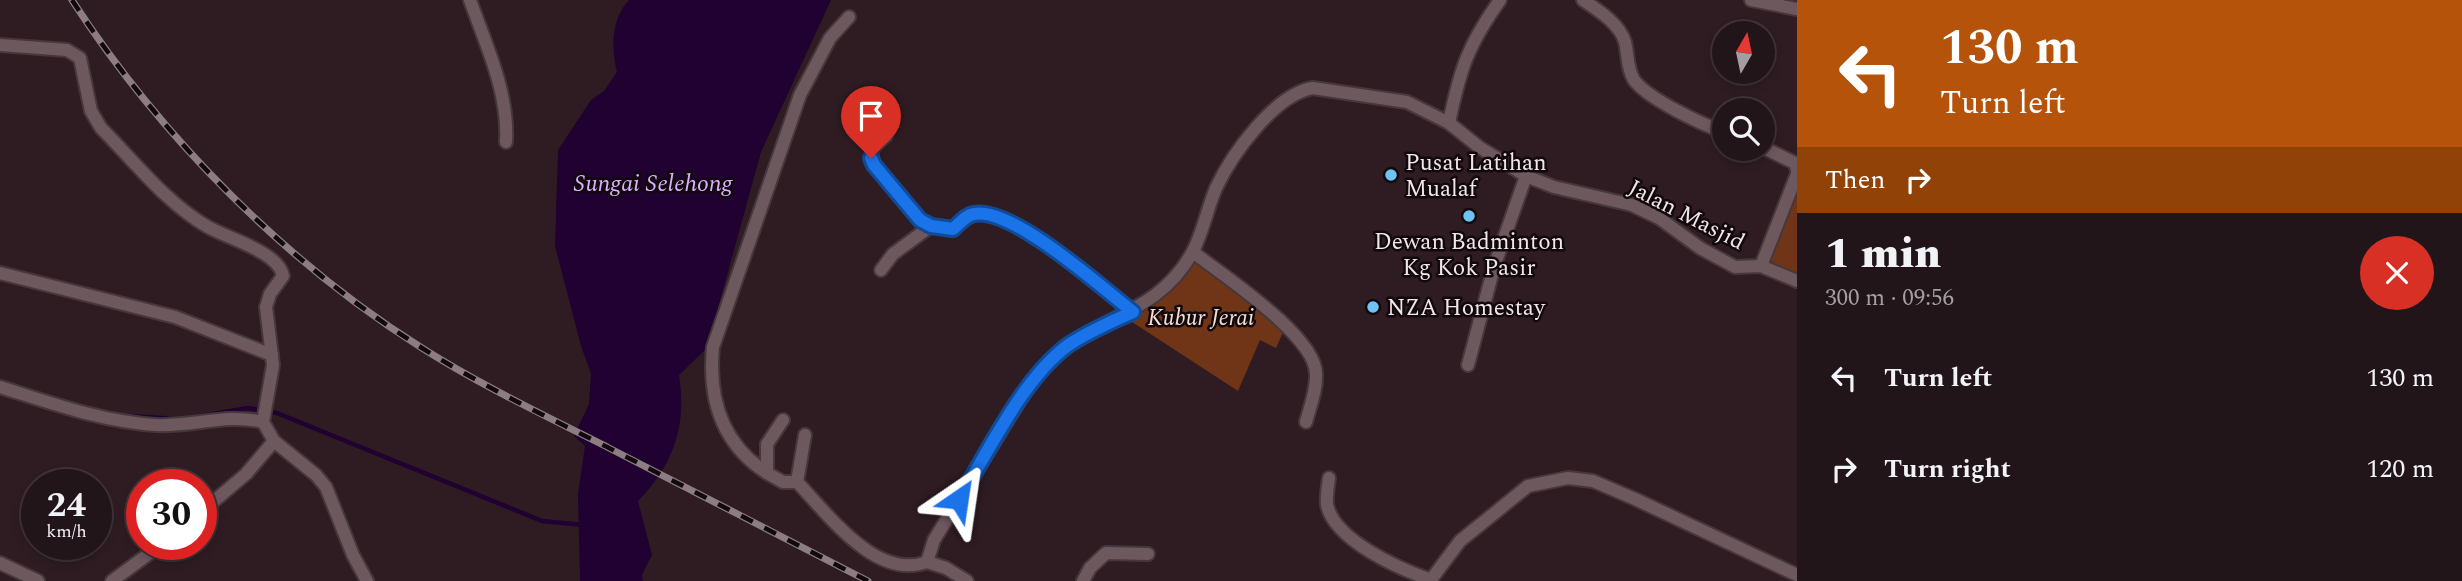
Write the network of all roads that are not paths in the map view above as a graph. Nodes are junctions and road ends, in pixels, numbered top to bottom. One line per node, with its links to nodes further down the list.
1 (470, 0): 11 (street)
2 (1500, 0): 8 (street)
3 (1583, 0): 9 (street)
4 (1751, 0): 5 (street)
5 (1797, 9)
6 (849, 17): 30 (street)
7 (0, 45): 22 (street)
8 (1449, 123): 14 (street, Jalan Masjid); 16 (street, Jalan Masjid)
9 (1712, 126)
10 (886, 136): 15 (street)
11 (506, 142)
12 (1775, 153): 13 (street)
13 (1797, 172): 17 (street)
14 (1526, 176): 17 (street, Jalan Masjid); 23 (street)
15 (931, 226): 18 (street); 21 (street)
16 (1193, 252): 21 (street, Jalan Masjid); 27 (street)
17 (1761, 266): 20 (street, Jalan Masjid)
18 (881, 270)
19 (0, 273): 22 (street)
20 (1797, 281)
21 (1133, 312): 36 (street, Jalan Masjid)
22 (272, 355): 25 (street)
23 (1468, 365)
24 (0, 387): 25 (street)
25 (264, 414): 29 (street)
26 (783, 420): 30 (street)
27 (1306, 422)
28 (805, 435): 32 (street)
29 (274, 441): 33 (street); 42 (street)
30 (767, 473): 32 (street)
31 (1329, 478): 39 (street)
32 (797, 482): 36 (street)
33 (217, 498)
34 (1148, 554): 44 (street)
35 (140, 560): 41 (street)
36 (927, 562): 43 (street)
37 (0, 563): 40 (street)
38 (1797, 575): 39 (street)
39 (1430, 580)
40 (38, 581)
41 (112, 581)
42 (367, 581)
43 (967, 581)
44 (1083, 581)

